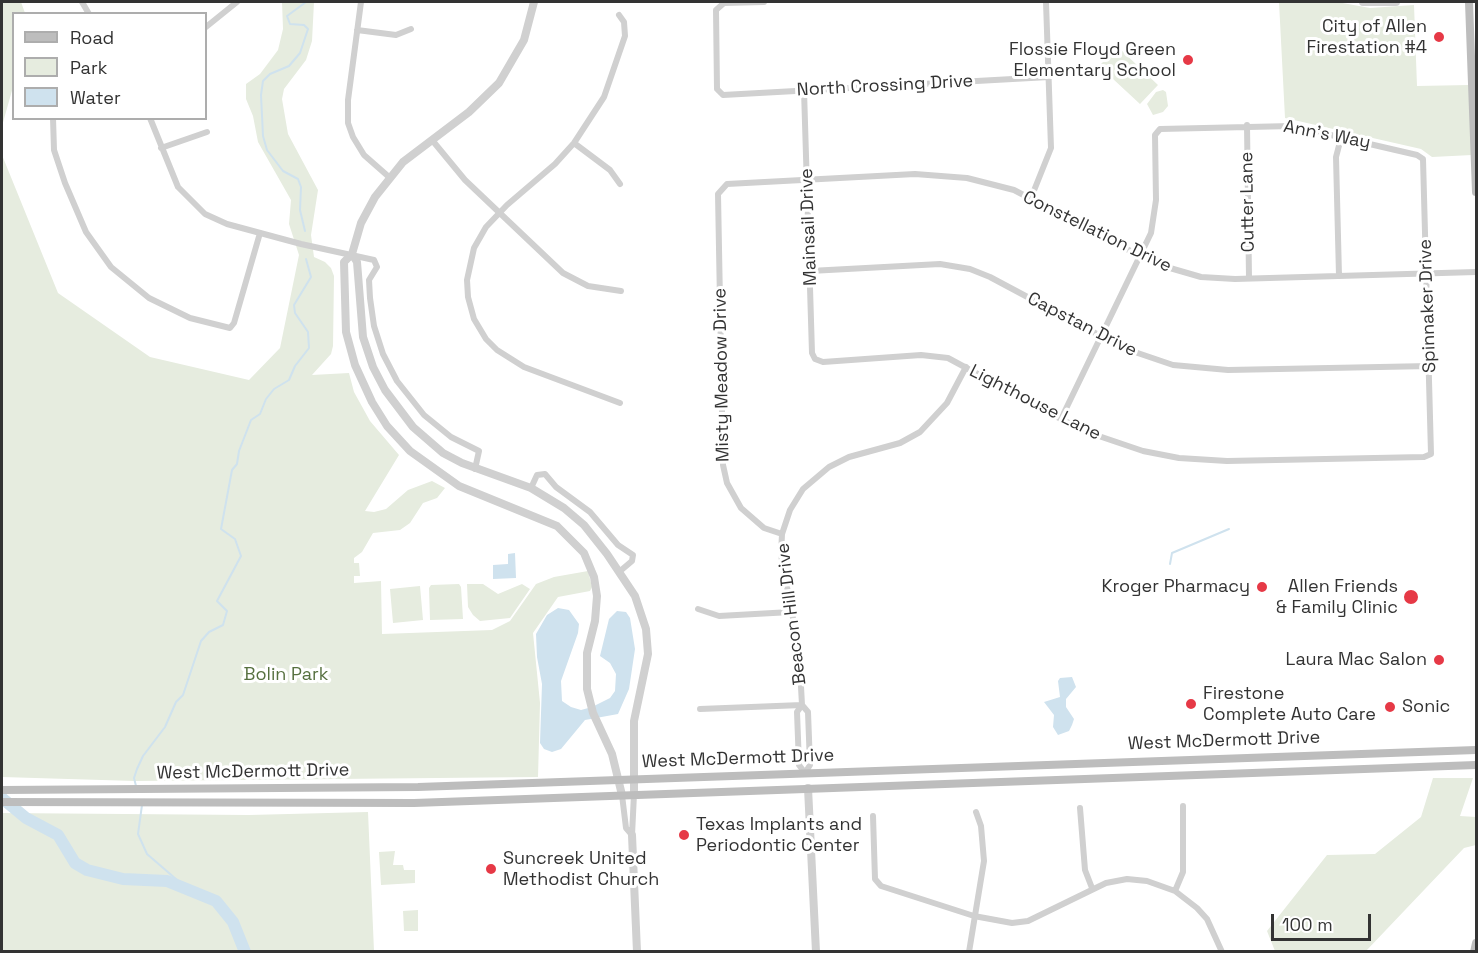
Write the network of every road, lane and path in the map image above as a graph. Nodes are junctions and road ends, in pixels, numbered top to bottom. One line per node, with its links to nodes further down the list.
1 (237, 2): 10 (street)
2 (360, 2): 12 (street)
3 (534, 2): 20 (street)
4 (764, 2): 14 (street, North Crossing Drive)
5 (1046, 2): 13 (street)
6 (1363, 2): 7 (street)
7 (1396, 2)
8 (1469, 2): 28 (main road)
9 (619, 15): 21 (street)
10 (207, 26)
11 (411, 29): 12 (street)
12 (357, 30): 24 (street)
13 (1049, 77): 14 (street, North Crossing Drive); 29 (street)
14 (804, 90): 25 (street, Mainsail Drive)
15 (53, 120): 31 (street)
16 (151, 120): 22 (street)
17 (1246, 125): 19 (street, Ann's Way); 33 (street, Ann's Way); 38 (street, Cutter Lane)
18 (207, 132): 22 (street)
19 (1341, 138): 23 (street, Ann's Way); 37 (street)
20 (432, 140): 24 (street); 30 (street)
21 (574, 143): 26 (street); 30 (street)
22 (161, 148): 31 (street)
23 (1423, 159): 36 (street, Spinnaker Drive)
24 (389, 177): 32 (street)
25 (808, 180): 27 (street, Constellation Drive); 29 (street, Constellation Drive); 34 (street, Mainsail Drive)
26 (620, 184)
27 (721, 188): 49 (street, Misty Meadow Drive)
28 (1476, 192)
29 (1031, 198): 33 (street, Constellation Drive)
30 (500, 212): 39 (street); 44 (street)
31 (260, 233): 32 (street)
32 (352, 254): 47 (street); 47 (street); 61 (street)
33 (1140, 256): 38 (street, Constellation Drive); 40 (street)
34 (810, 271): 40 (street, Capstan Drive); 41 (street, Mainsail Drive)
35 (1476, 272): 36 (street, Constellation Drive)
36 (1427, 273): 37 (street, Constellation Drive); 42 (street, Spinnaker Drive)
37 (1339, 276): 38 (street, Constellation Drive)
38 (1249, 278)
39 (621, 291)
40 (1102, 337): 42 (street, Capstan Drive); 45 (street)
41 (817, 361): 43 (street, Lighthouse Lane)
42 (1430, 366): 46 (street, Spinnaker Drive)
43 (966, 367): 45 (street, Lighthouse Lane); 49 (street, Beacon Hill Drive)
44 (620, 403)
45 (1061, 419): 46 (street, Lighthouse Lane)
46 (1431, 454)
47 (475, 469): 48 (street)
48 (531, 488): 50 (street); 50 (street)
49 (782, 534): 52 (street, Beacon Hill Drive)
50 (619, 572): 60 (street)
51 (698, 609): 52 (street)
52 (791, 612): 53 (street, Beacon Hill Drive)
53 (802, 705): 54 (street); 59 (street, Beacon Hill Drive); 59 (street, Beacon Hill Drive)
54 (700, 709)
55 (1476, 750): 56 (main road, West McDermott Drive)
56 (1307, 755): 58 (main road); 59 (main road, West McDermott Drive)
57 (1476, 765): 58 (main road, West McDermott Drive)
58 (1307, 770): 62 (main road, West McDermott Drive)
59 (805, 773): 60 (main road, West McDermott Drive); 62 (main road)
60 (634, 779): 61 (main road, West McDermott Drive); 64 (street)
61 (618, 780): 63 (main road, West McDermott Drive); 65 (street)
62 (807, 788): 64 (main road, West McDermott Drive); 77 (street)
63 (2, 790)
64 (634, 794): 65 (main road, West McDermott Drive); 71 (street)
65 (622, 795): 66 (main road, West McDermott Drive); 71 (street)
66 (2, 802)
67 (1183, 806): 73 (street)
68 (1080, 808): 72 (street)
69 (976, 812): 74 (street)
70 (873, 816): 74 (street)
71 (632, 836): 76 (street)
72 (1092, 888): 73 (street); 74 (street)
73 (1175, 891): 79 (street)
74 (974, 916): 78 (street)
75 (1476, 943): 80 (main road)
76 (637, 951)
77 (816, 951)
78 (969, 951)
79 (1222, 951)
80 (1474, 951)

